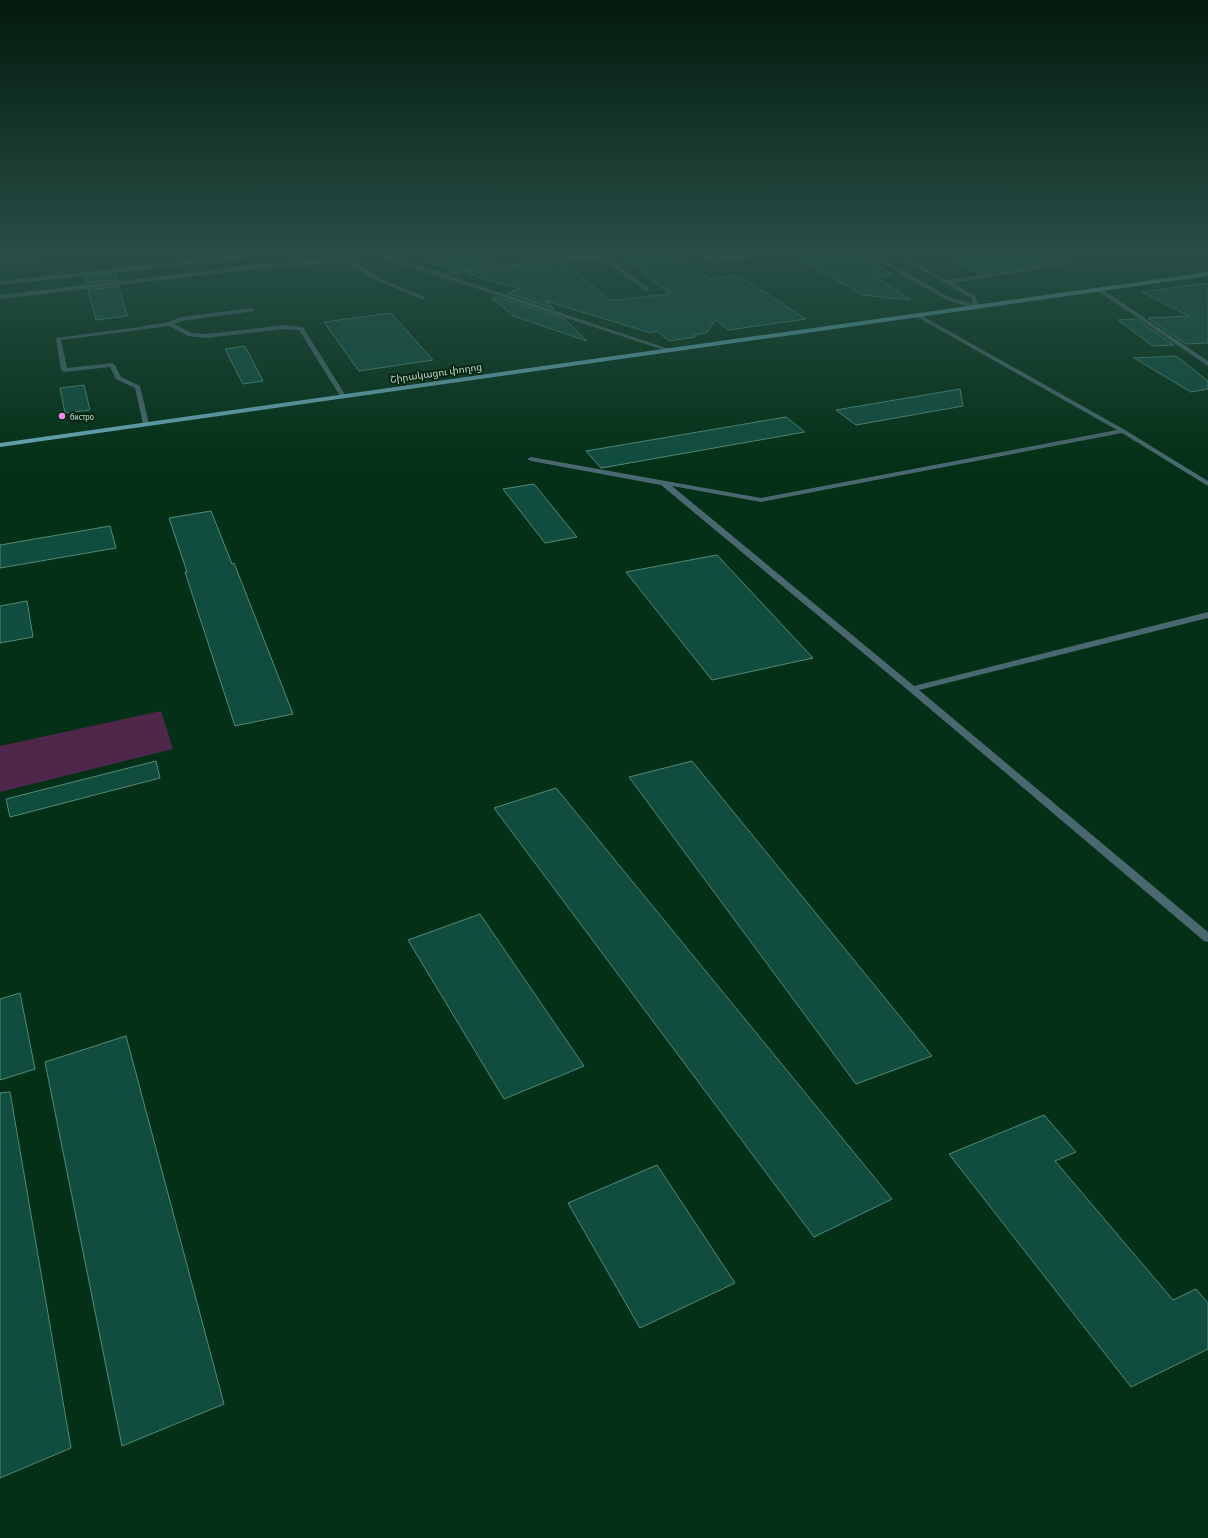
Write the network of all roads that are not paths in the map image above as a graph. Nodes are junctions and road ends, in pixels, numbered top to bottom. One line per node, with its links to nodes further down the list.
1 (586, 323): 6 (street)
2 (871, 323): 6 (main road, Շիրակացու փողոց)
3 (931, 323): 10 (street)
4 (1148, 323): 7 (street)
5 (170, 324): 8 (street); 9 (street)
6 (672, 351): 8 (main road, Շիրակացու փողոց)
7 (1208, 364)
8 (343, 396): 9 (main road, Շիրակացու փողոց)
9 (146, 424): 11 (main road, Շիրակացու փողոց)
10 (1123, 431): 13 (street); 14 (street)
11 (0, 445)
12 (531, 459): 13 (street)
13 (664, 483): 16 (street)
14 (1208, 484)
15 (1208, 615): 16 (street)
16 (912, 689): 17 (street)
17 (1208, 938)

